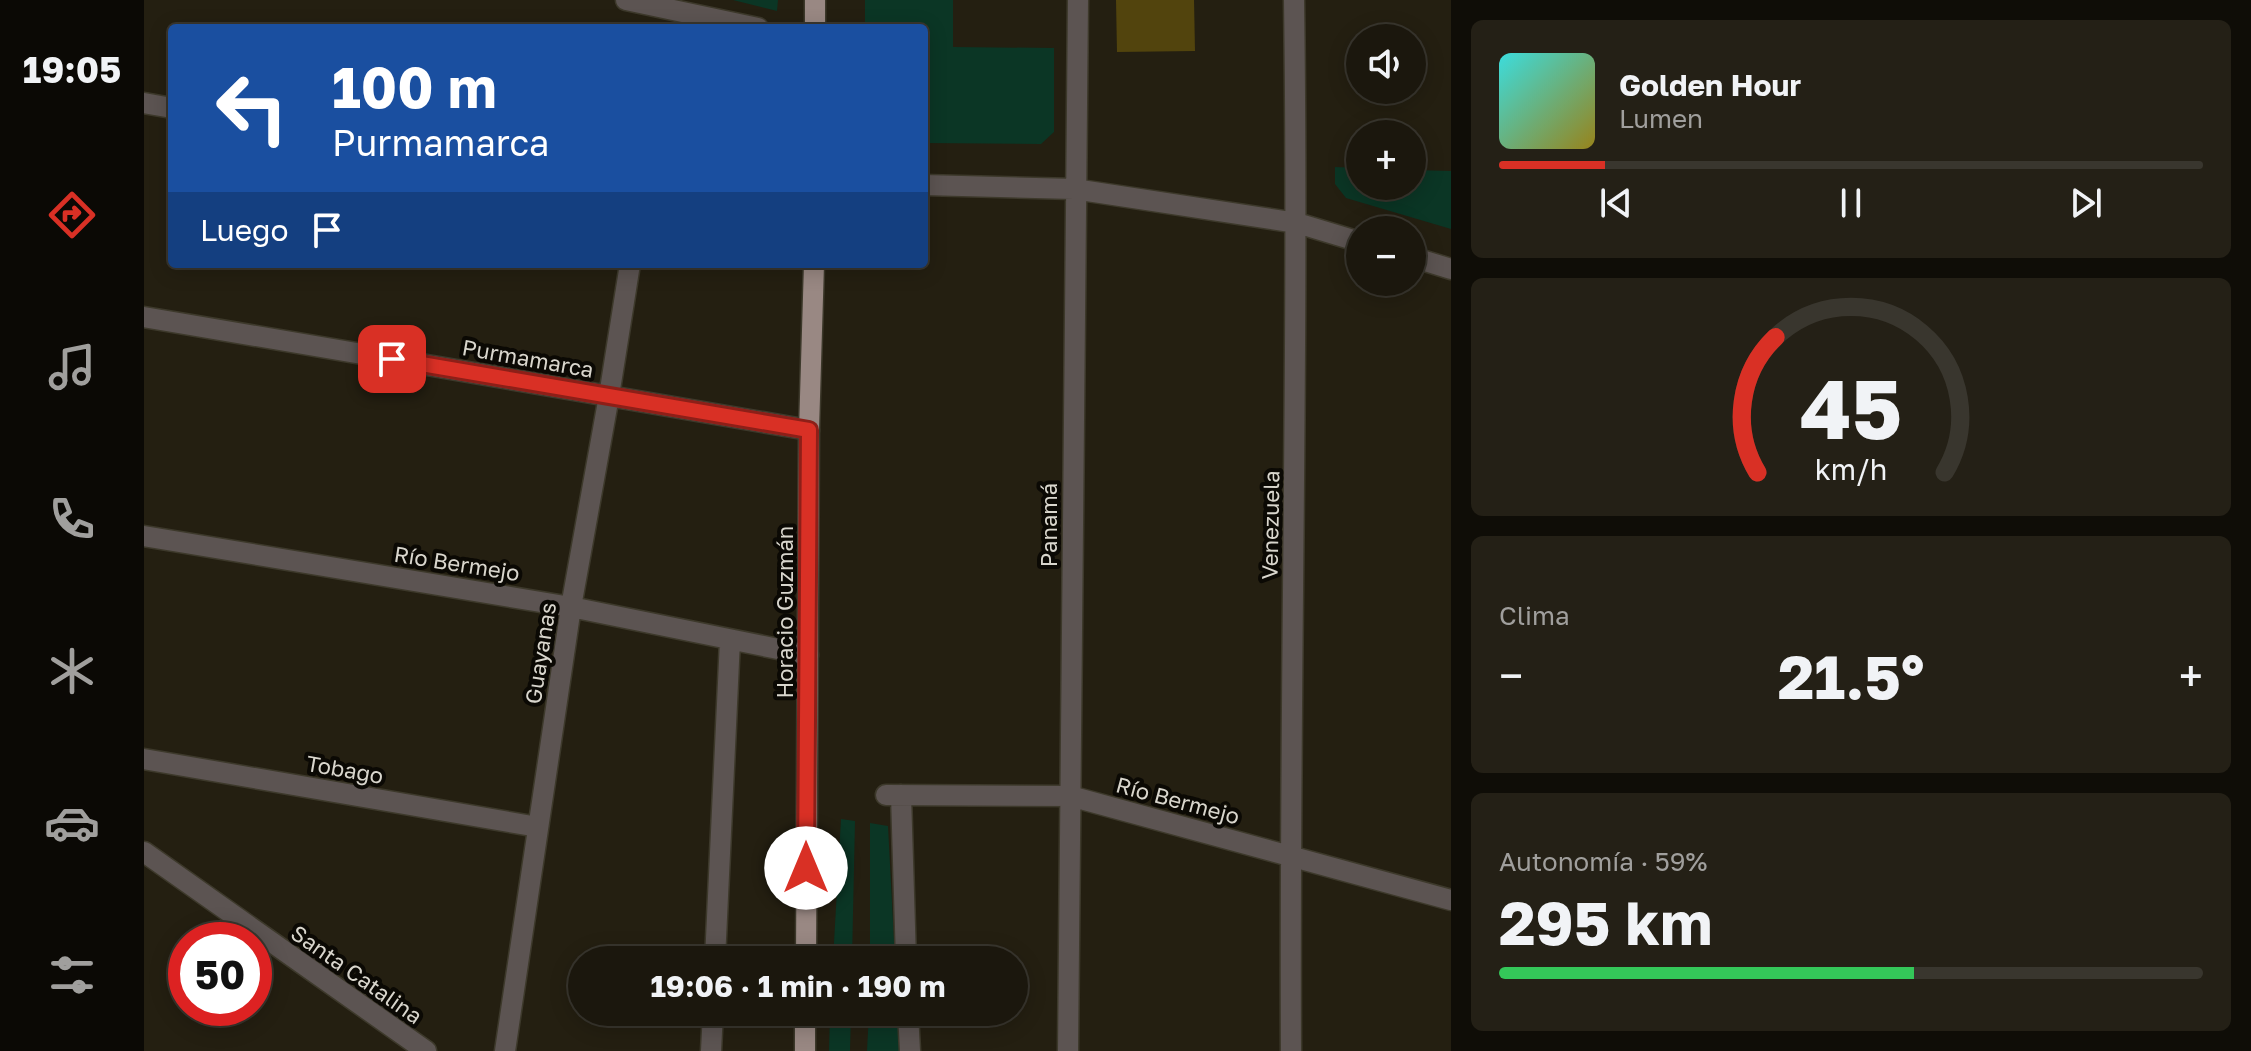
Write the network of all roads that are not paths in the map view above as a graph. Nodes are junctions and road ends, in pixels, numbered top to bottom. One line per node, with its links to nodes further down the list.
1 (626, 0): 5 (street)
2 (815, 0): 6 (main road)
3 (1078, 0): 10 (street, Panamá)
4 (1294, 0): 11 (street, Venezuela)
5 (739, 24)
6 (815, 24)
7 (144, 103): 8 (street)
8 (168, 107)
9 (928, 185): 10 (street)
10 (1074, 189): 11 (street); 25 (street, Panamá)
11 (1297, 223): 12 (street); 28 (street, Venezuela)
12 (1346, 238)
13 (1426, 261): 16 (street)
14 (629, 268): 18 (street, Guayanas)
15 (814, 268): 19 (main road, Horacio Guzmán)
16 (1451, 269)
17 (144, 317): 18 (street, Purmamarca)
18 (609, 396): 19 (street, Purmamarca); 21 (street, Guayanas)
19 (809, 430): 23 (main road, Horacio Guzmán)
20 (144, 536): 21 (street, Río Bermejo)
21 (571, 607): 22 (street, Río Bermejo); 26 (street, Guayanas)
22 (730, 640): 23 (street, Río Bermejo); 30 (street)
23 (808, 655): 31 (main road, Horacio Guzmán)
24 (144, 759): 26 (street, Tobago)
25 (1070, 796): 28 (street, Río Bermejo); 32 (street, Río Bermejo); 41 (street, Panamá)
26 (538, 827): 37 (street, Guayanas)
27 (144, 852): 36 (street, Santa Catalina)
28 (1290, 856): 29 (street, Río Bermejo); 42 (street, Venezuela)
29 (1451, 900)
30 (716, 946)
31 (806, 946)
32 (905, 946)
33 (712, 1026): 38 (street)
34 (805, 1026): 39 (main road)
35 (909, 1026): 40 (street)
36 (426, 1051)
37 (505, 1051)
38 (711, 1051)
39 (805, 1051)
40 (910, 1051)
41 (1068, 1051)
42 (1291, 1051)

